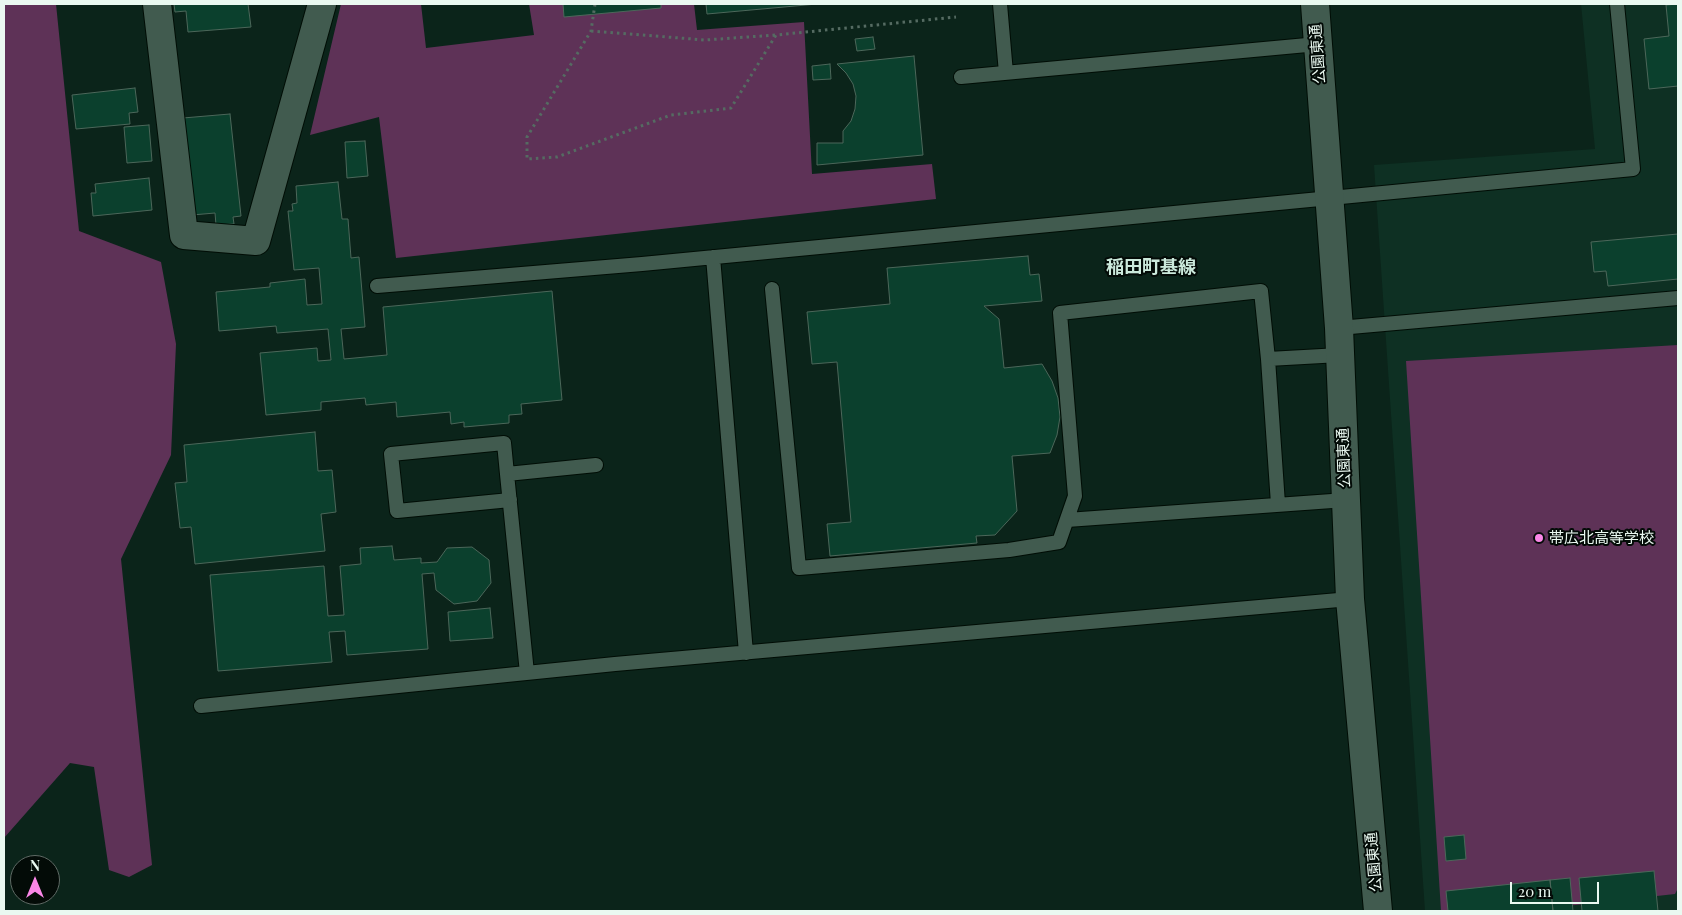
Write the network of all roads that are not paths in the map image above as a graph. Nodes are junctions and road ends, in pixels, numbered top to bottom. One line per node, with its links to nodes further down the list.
1 (157, 4): 2 (street)
2 (322, 4)
3 (1000, 4): 7 (lane)
4 (1315, 4): 6 (street, 公園東通)
5 (1617, 4): 9 (lane)
6 (1318, 44): 7 (lane); 9 (street, 公園東通)
7 (1006, 73): 8 (lane)
8 (961, 76)
9 (1329, 198): 10 (lane); 14 (street, 公園東通)
10 (713, 257): 11 (lane); 23 (lane)
11 (377, 286)
12 (772, 290): 21 (lane)
13 (1678, 298): 14 (lane)
14 (1339, 341): 15 (lane); 19 (street, 公園東通)
15 (1268, 358): 20 (lane); 21 (lane)
16 (596, 465): 17 (lane)
17 (507, 474): 18 (lane); 18 (lane)
18 (510, 500): 24 (lane)
19 (1346, 500): 20 (lane); 22 (street, 公園東通)
20 (1278, 504): 21 (lane)
21 (1067, 520)
22 (1350, 599): 23 (lane); 26 (street, 公園東通)
23 (746, 653): 24 (lane)
24 (527, 673): 25 (lane)
25 (200, 706)
26 (1378, 911)

